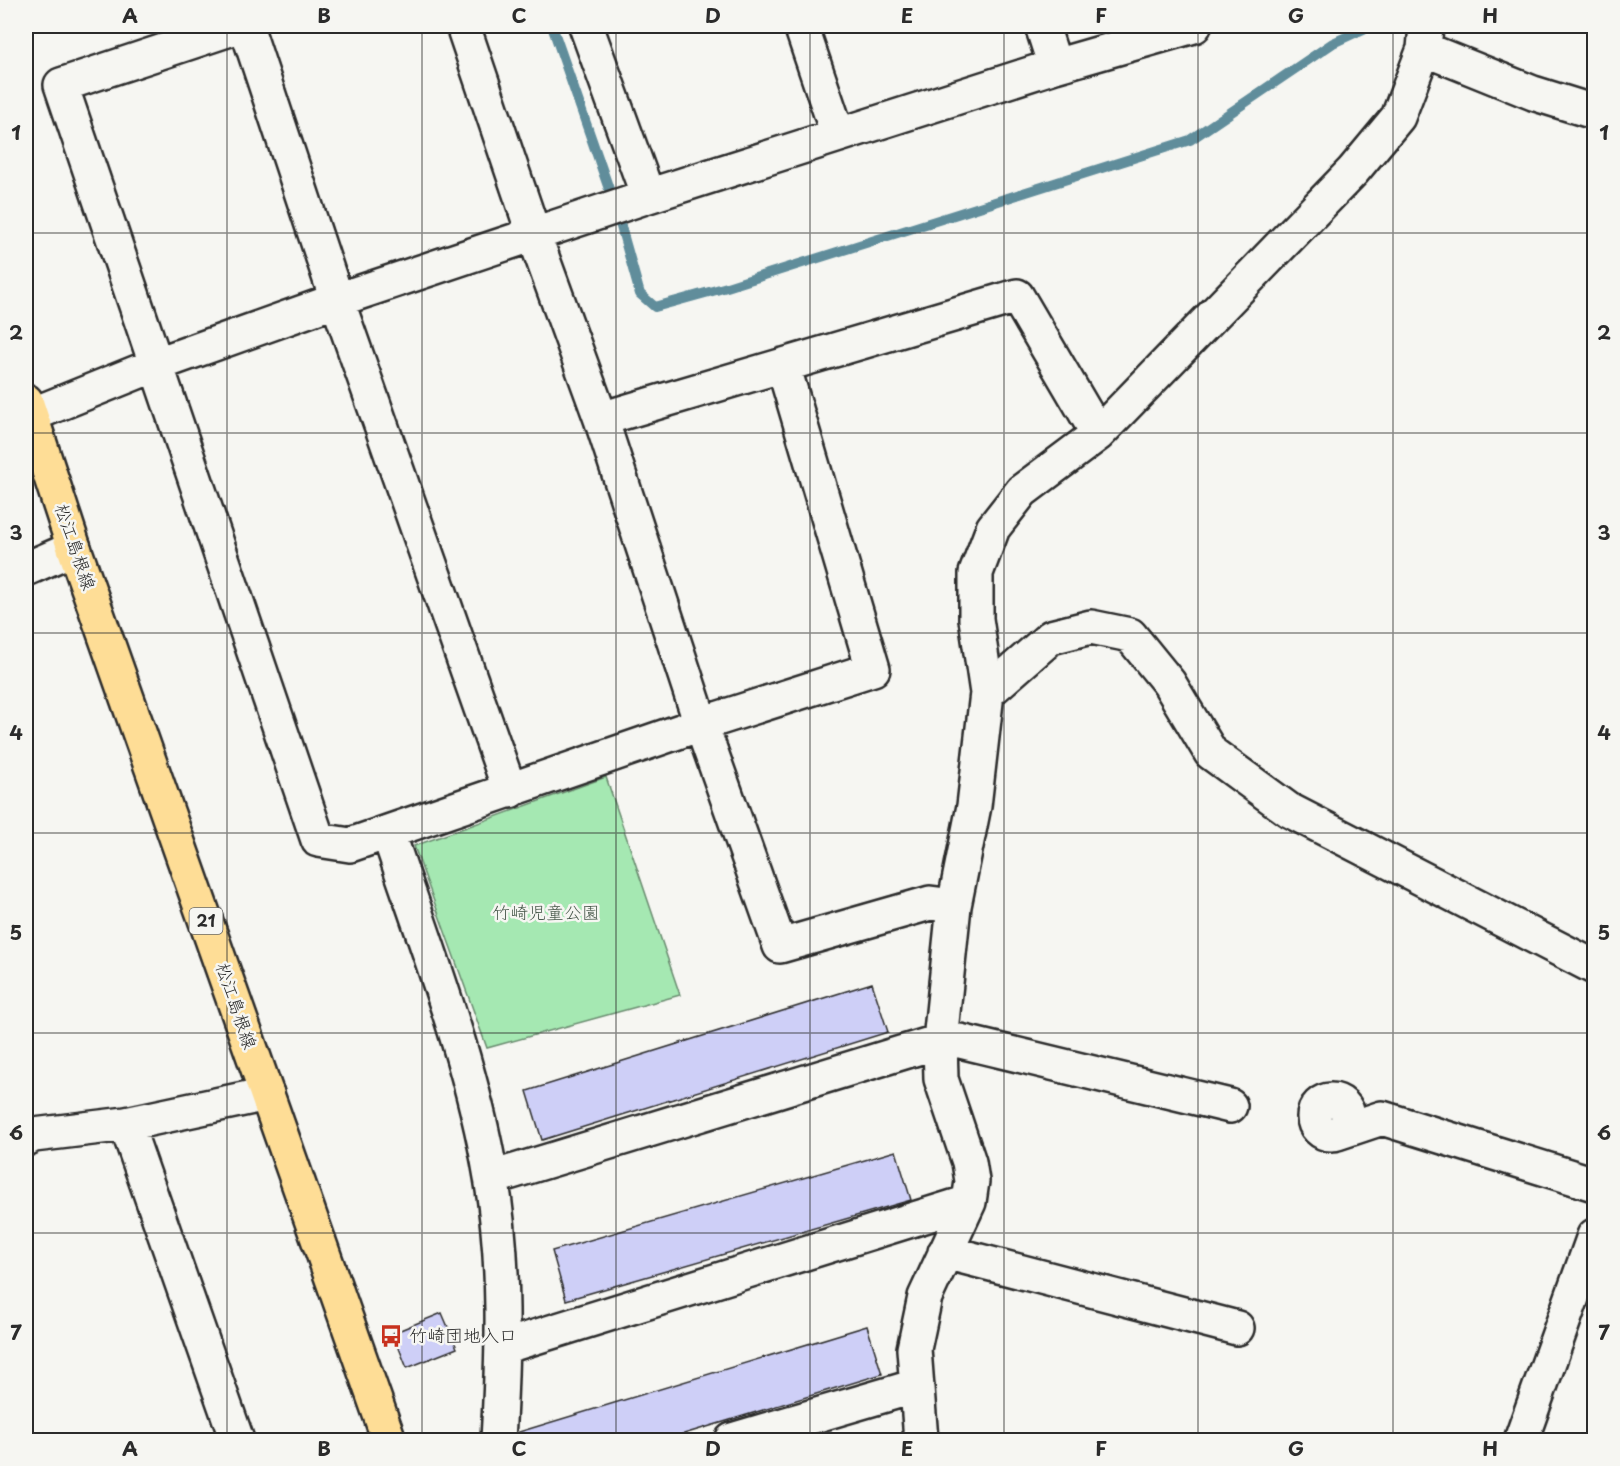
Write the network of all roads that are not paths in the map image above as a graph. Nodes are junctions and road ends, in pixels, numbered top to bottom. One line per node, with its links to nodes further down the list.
1 (239, 26): 15 (street)
2 (246, 26): 14 (street)
3 (463, 26): 13 (street)
4 (586, 26): 12 (street)
5 (801, 26): 11 (street)
6 (1042, 26): 9 (street)
7 (1194, 26): 9 (street)
8 (1425, 37): 10 (street); 19 (street)
9 (1055, 66): 11 (street)
10 (1594, 112)
11 (838, 135): 12 (street)
12 (648, 196): 13 (street)
13 (534, 235): 14 (street); 18 (street)
14 (337, 300): 15 (street); 24 (street)
15 (155, 365): 17 (street); 25 (street)
16 (783, 365): 18 (street); 19 (street); 23 (street)
17 (28, 408): 20 (main road, 松江島根線 / 21)
18 (601, 419): 23 (street)
19 (1098, 434): 22 (street)
20 (74, 548): 21 (street); 29 (main road, 松江島根線 / 21)
21 (26, 569)
22 (987, 693): 26 (street); 27 (street)
23 (701, 724): 24 (street); 26 (street)
24 (510, 791): 25 (street)
25 (388, 832): 34 (street)
26 (954, 906): 28 (street)
27 (1594, 967)
28 (940, 1041): 30 (street); 34 (street); 36 (street)
29 (267, 1094): 31 (street); 43 (main road, 松江島根線 / 21)
30 (1230, 1106)
31 (126, 1124): 33 (street); 42 (street)
32 (1337, 1133): 35 (street)
33 (26, 1140)
34 (492, 1178): 40 (street)
35 (1594, 1184)
36 (969, 1203): 38 (street); 40 (street)
37 (1594, 1236): 47 (street)
38 (945, 1252): 39 (street); 41 (street)
39 (1237, 1328)
40 (503, 1347): 44 (street)
41 (916, 1386): 45 (street); 46 (street)
42 (237, 1440)
43 (389, 1440)
44 (498, 1440)
45 (732, 1440)
46 (921, 1440)
47 (1521, 1440)

